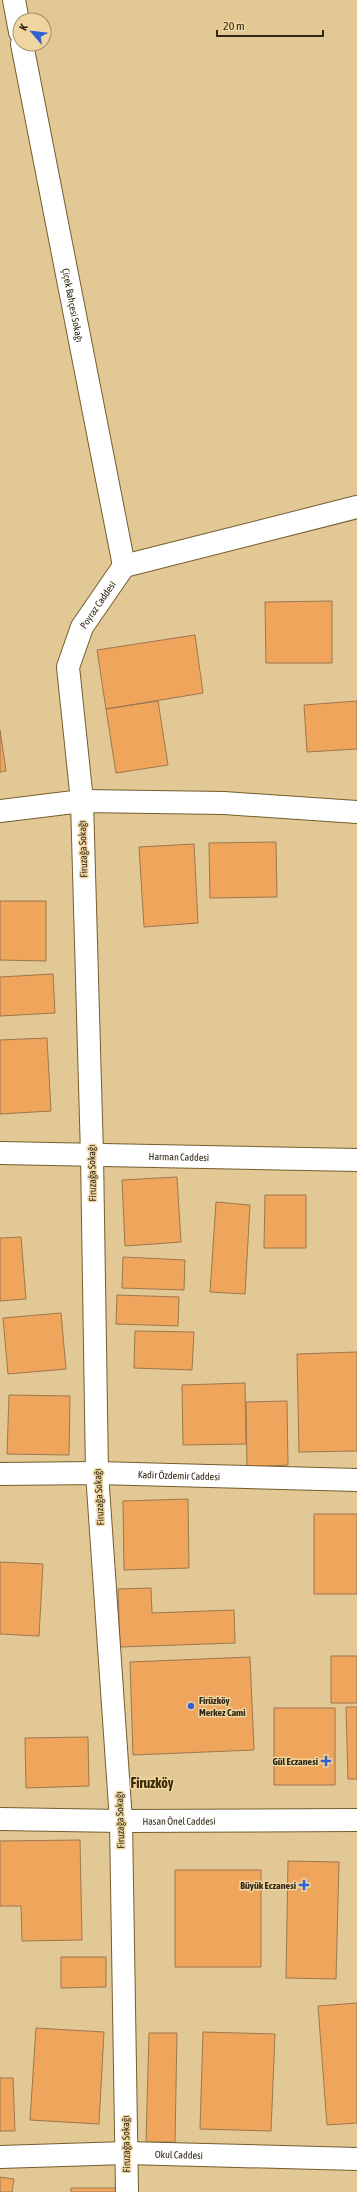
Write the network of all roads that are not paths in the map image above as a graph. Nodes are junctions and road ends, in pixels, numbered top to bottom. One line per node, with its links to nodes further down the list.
1 (14, 0): 2 (street)
2 (16, 12)
3 (24, 52): 5 (street, Çiçek Bahçesi Sokağı)
4 (357, 507): 5 (street)
5 (124, 566): 6 (street, Poyraz Caddesi)
6 (82, 801): 7 (street); 8 (street); 10 (street, Firuzağa Sokağı)
7 (0, 811)
8 (357, 812)
9 (0, 1153): 10 (street, Harman Caddesi)
10 (92, 1155): 11 (street, Harman Caddesi); 12 (street, Firuzağa Sokağı)
11 (357, 1160)
12 (97, 1473): 13 (street, Kadir Özdemir Caddesi); 14 (street, Kadir Özdemir Caddesi); 17 (street, Firuzağa Sokağı)
13 (0, 1474)
14 (357, 1480)
15 (0, 1819): 17 (street, Hasan Önel Caddesi)
16 (357, 1820): 17 (street, Hasan Önel Caddesi)
17 (121, 1821): 18 (street, Firuzağa Sokağı)
18 (126, 2153): 19 (street, Okul Caddesi); 20 (street, Okul Caddesi); 21 (street, Firuzağa Sokağı)
19 (0, 2157)
20 (357, 2159)
21 (127, 2192)

